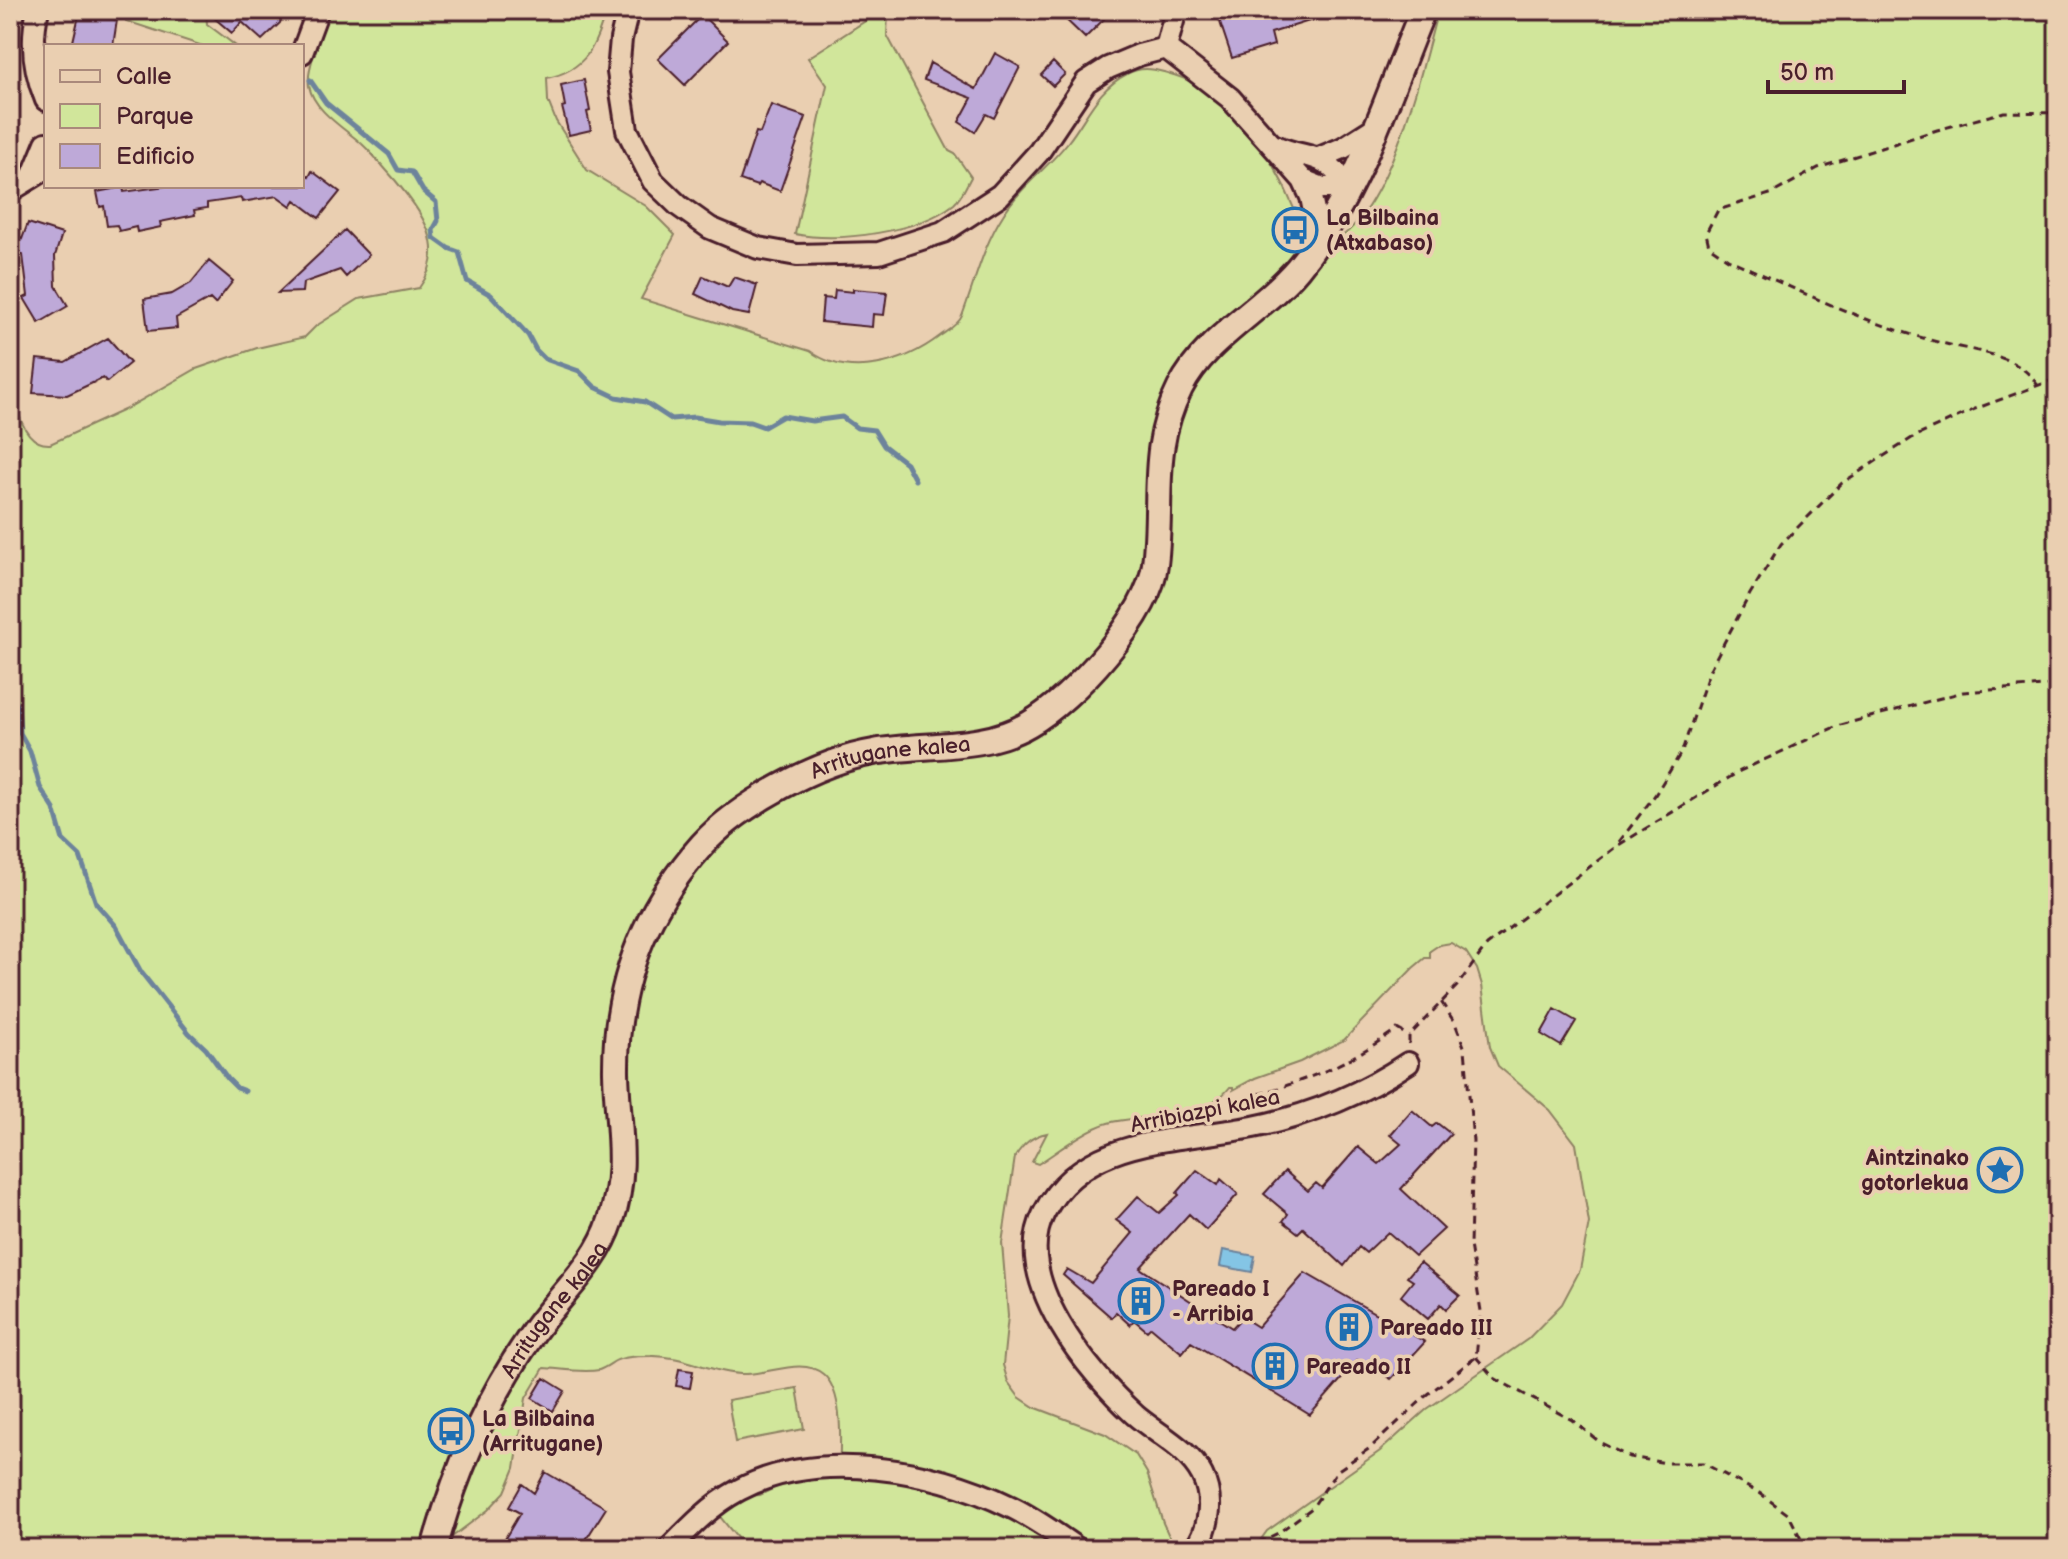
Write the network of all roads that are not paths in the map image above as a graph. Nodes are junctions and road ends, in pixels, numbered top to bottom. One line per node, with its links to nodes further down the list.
1 (38, 10): 8 (street)
2 (318, 10): 6 (street)
3 (628, 10): 7 (street)
4 (1176, 10): 7 (street)
5 (1423, 10): 9 (street, Arritugane kalea)
6 (304, 48)
7 (1166, 48): 10 (street)
8 (44, 94)
9 (1376, 127): 12 (street); 15 (street, Arritugane kalea)
10 (1269, 143): 12 (street); 14 (street)
11 (44, 152): 13 (street)
12 (1319, 158): 15 (street)
13 (39, 173): 16 (street)
14 (1303, 180): 15 (street); 17 (street)
15 (1348, 188): 17 (street, Arritugane kalea)
16 (10, 191)
17 (1319, 236): 19 (street, Arritugane kalea)
18 (1408, 1063): 22 (street, Arribiazpi kalea)
19 (434, 1549)
20 (669, 1549): 21 (street)
21 (1078, 1549)
22 (1195, 1549)

